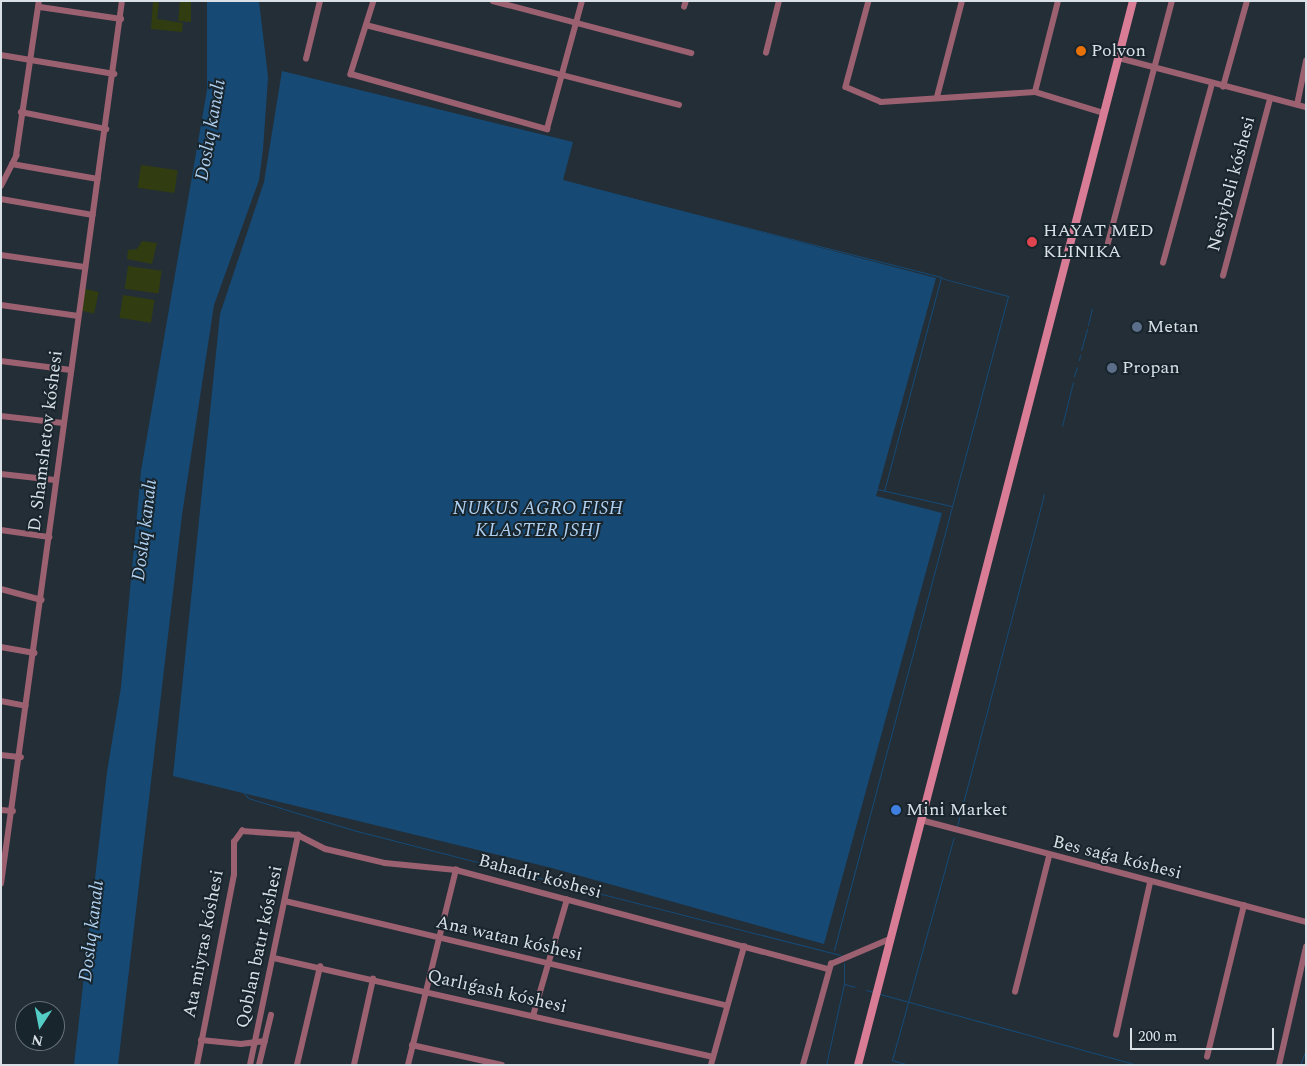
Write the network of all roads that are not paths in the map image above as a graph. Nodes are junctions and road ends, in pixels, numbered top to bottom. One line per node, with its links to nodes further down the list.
1 (122, 1): 14 (street, D. Shamshetov kóshesi)
2 (320, 1): 21 (street)
3 (374, 1): 16 (street)
4 (493, 1): 15 (street)
5 (582, 1): 15 (street)
6 (779, 1): 18 (street)
7 (869, 1): 30 (street)
8 (962, 1): 30 (street)
9 (1058, 1): 29 (street)
10 (1134, 1): 22 (main road)
11 (1172, 1): 24 (street)
12 (1247, 1): 28 (street)
13 (40, 4): 14 (street); 20 (street)
14 (121, 19): 25 (street, D. Shamshetov kóshesi)
15 (576, 23): 17 (street); 26 (street)
16 (366, 25): 26 (street); 26 (street)
17 (692, 53)
18 (766, 53)
19 (1, 55): 20 (street)
20 (30, 58): 25 (street); 35 (street)
21 (306, 58)
22 (1119, 58): 24 (street); 36 (main road)
23 (1306, 61): 33 (street)
24 (1156, 68): 27 (street); 43 (street)
25 (114, 74): 37 (street, D. Shamshetov kóshesi)
26 (565, 74): 32 (street)
27 (1212, 84): 28 (street); 45 (street)
28 (1223, 87): 31 (street)
29 (1035, 92): 30 (street); 36 (street)
30 (937, 97)
31 (1270, 99): 33 (street); 47 (street, Nesiybeli kóshesi)
32 (679, 105)
33 (1297, 105): 34 (street)
34 (1306, 106)
35 (21, 112): 37 (street); 38 (street)
36 (1104, 113): 68 (main road)
37 (106, 129): 39 (street, D. Shamshetov kóshesi)
38 (12, 164): 39 (street); 40 (street)
39 (98, 178): 42 (street, D. Shamshetov kóshesi)
40 (1, 186)
41 (1, 199): 42 (street)
42 (93, 215): 46 (street, D. Shamshetov kóshesi)
43 (1108, 243)
44 (1, 255): 46 (street)
45 (1163, 262)
46 (84, 267): 49 (street, D. Shamshetov kóshesi)
47 (1223, 276)
48 (1, 305): 49 (street)
49 (78, 316): 51 (street, D. Shamshetov kóshesi)
50 (1, 361): 51 (street)
51 (70, 370): 53 (street, D. Shamshetov kóshesi)
52 (1, 416): 53 (street)
53 (63, 422): 55 (street, D. Shamshetov kóshesi)
54 (1, 474): 55 (street)
55 (55, 480): 57 (street, D. Shamshetov kóshesi)
56 (1, 530): 57 (street)
57 (49, 537): 59 (street, D. Shamshetov kóshesi)
58 (1, 589): 59 (street)
59 (42, 600): 61 (street, D. Shamshetov kóshesi)
60 (1, 647): 61 (street)
61 (34, 653): 63 (street, D. Shamshetov kóshesi)
62 (1, 701): 63 (street)
63 (26, 706): 65 (street, D. Shamshetov kóshesi)
64 (1, 754): 65 (street)
65 (21, 757): 67 (street, D. Shamshetov kóshesi)
66 (1, 810): 67 (street)
67 (13, 811): 72 (street, D. Shamshetov kóshesi)
68 (921, 820): 71 (street, Bes saǵa kóshesi); 81 (main road)
69 (242, 831): 70 (street, Bahadır kóshesi); 95 (street, Ata miyras kóshesi)
70 (298, 835): 73 (street, Bahadır kóshesi); 77 (street, Qoblan batır kóshesi)
71 (1049, 857): 74 (street, Bes saǵa kóshesi); 90 (street)
72 (2, 868): 75 (street, D. Shamshetov kóshesi)
73 (456, 870): 76 (street, Bahadır kóshesi); 80 (street)
74 (1150, 883): 78 (street, Bes saǵa kóshesi); 94 (street)
75 (1, 884)
76 (567, 900): 82 (street, Bahadır kóshesi); 85 (street)
77 (285, 901): 80 (street, Ana watan kóshesi); 84 (street, Qoblan batır kóshesi)
78 (1244, 905): 79 (street, Bes saǵa kóshesi); 100 (street)
79 (1306, 922)
80 (441, 938): 85 (street, Ana watan kóshesi); 89 (street)
81 (890, 940): 87 (street); 110 (main road)
82 (744, 946): 87 (street, Bahadır kóshesi); 91 (street)
83 (1306, 947): 111 (street)
84 (274, 958): 86 (street, Qarlıǵash kóshesi); 97 (street, Qoblan batır kóshesi)
85 (546, 963): 91 (street, Ana watan kóshesi); 93 (street)
86 (320, 967): 88 (street, Qarlıǵash kóshesi); 104 (street)
87 (828, 969): 109 (street)
88 (373, 979): 89 (street, Qarlıǵash kóshesi); 105 (street)
89 (426, 991): 93 (street, Qarlıǵash kóshesi); 98 (street)
90 (1015, 992)
91 (726, 1005): 99 (street)
92 (271, 1015): 96 (street, Qoblan batır kóshesi)
93 (533, 1016): 99 (street, Qarlıǵash kóshesi)
94 (1116, 1035)
95 (201, 1040): 97 (street); 101 (street, Ata miyras kóshesi)
96 (265, 1041): 97 (street); 103 (street, Qoblan batır kóshesi)
97 (254, 1042): 102 (street, Qoblan batır kóshesi)
98 (412, 1045): 106 (street); 107 (street)
99 (713, 1057): 108 (street)
100 (1207, 1057)
101 (197, 1065)
102 (250, 1065)
103 (259, 1065)
104 (297, 1065)
105 (354, 1065)
106 (408, 1065)
107 (502, 1065)
108 (711, 1065)
109 (803, 1065)
110 (858, 1065)
111 (1280, 1065)

